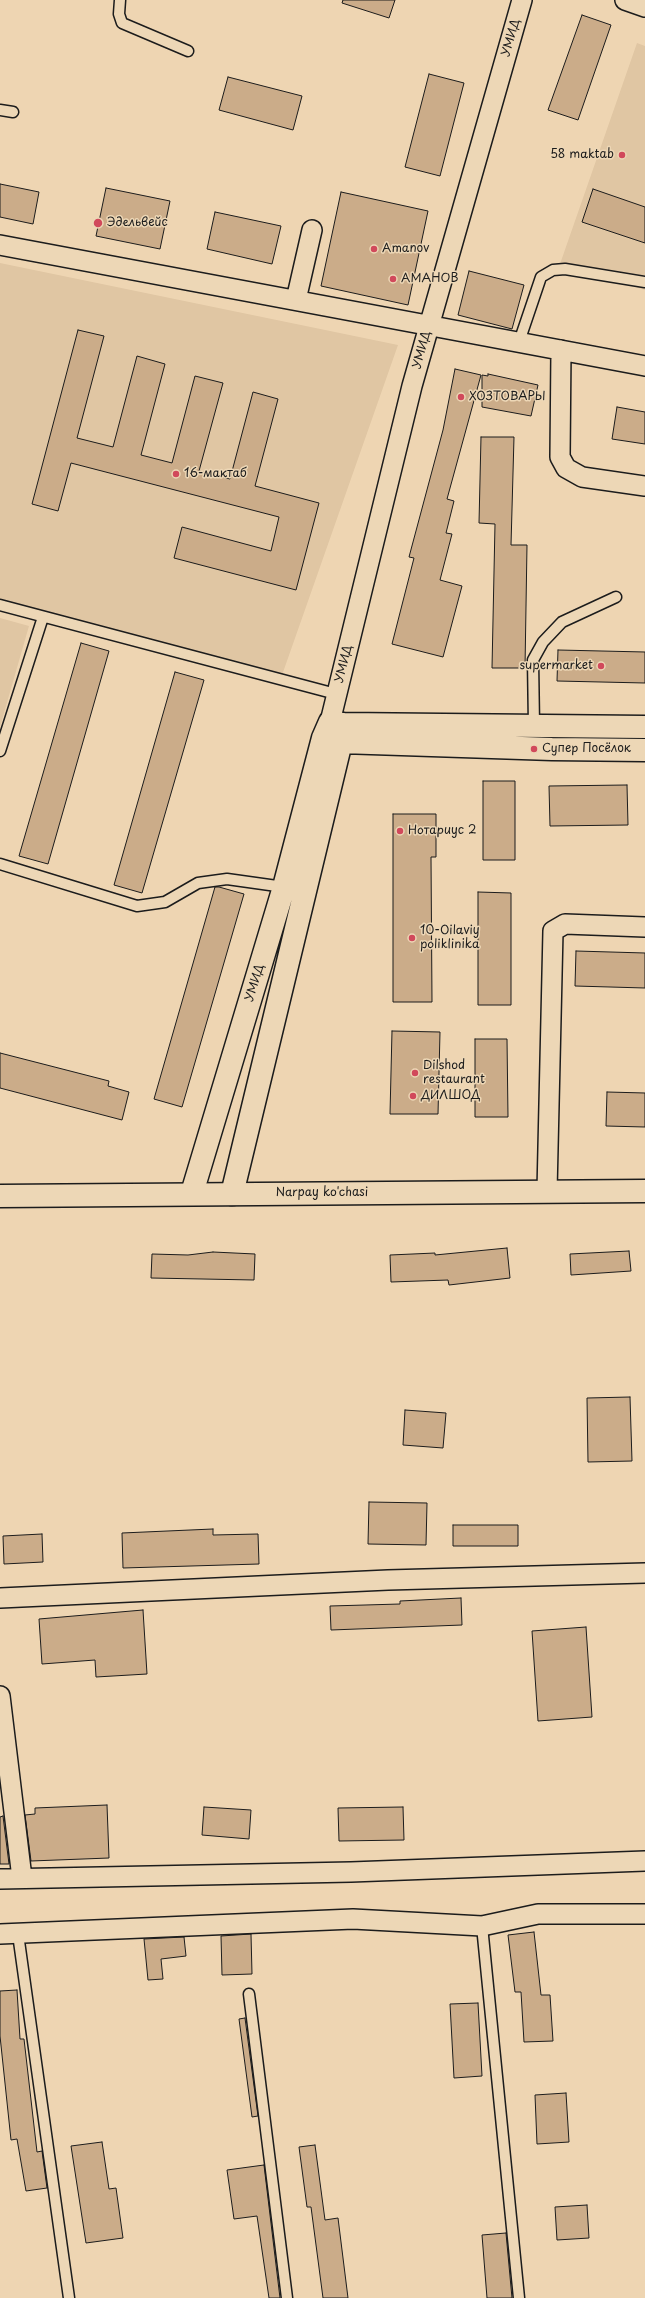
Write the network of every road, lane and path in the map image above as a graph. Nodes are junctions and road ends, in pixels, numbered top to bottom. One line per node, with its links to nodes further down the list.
1 (120, 0): 5 (lane)
2 (522, 0): 12 (street, УМИД)
3 (625, 0): 4 (street)
4 (645, 7)
5 (188, 51)
6 (0, 110): 7 (lane)
7 (13, 112)
8 (312, 230): 11 (street)
9 (0, 245): 11 (street)
10 (645, 282): 13 (lane)
11 (296, 300): 12 (street)
12 (429, 324): 13 (street); 20 (street, УМИД)
13 (519, 342): 14 (street)
14 (561, 350): 15 (street); 16 (street)
15 (645, 366)
16 (645, 486)
17 (616, 597): 21 (lane)
18 (0, 605): 19 (lane)
19 (44, 617): 20 (lane); 24 (lane)
20 (334, 721): 21 (street); 23 (street); 26 (street, УМИД); 31 (street, УМИД)
21 (534, 726): 22 (street)
22 (645, 727)
23 (645, 750)
24 (0, 751)
25 (0, 864): 26 (lane)
26 (284, 887): 30 (street, УМИД)
27 (645, 927): 28 (street)
28 (548, 1191): 29 (street, Narpay ko'chasi); 31 (street, Narpay ko'chasi)
29 (645, 1191)
30 (192, 1193): 31 (street, Narpay ko'chasi); 32 (street, Narpay ko'chasi)
31 (232, 1194)
32 (0, 1196)
33 (645, 1573): 34 (street)
34 (0, 1598)
35 (0, 1696): 37 (street)
36 (645, 1861): 37 (street)
37 (22, 1878): 38 (street)
38 (0, 1879)
39 (645, 1914): 40 (street)
40 (482, 1926): 41 (street); 45 (lane)
41 (9, 1934): 43 (lane)
42 (249, 1994): 44 (lane)
43 (69, 2298)
44 (287, 2298)
45 (519, 2298)

